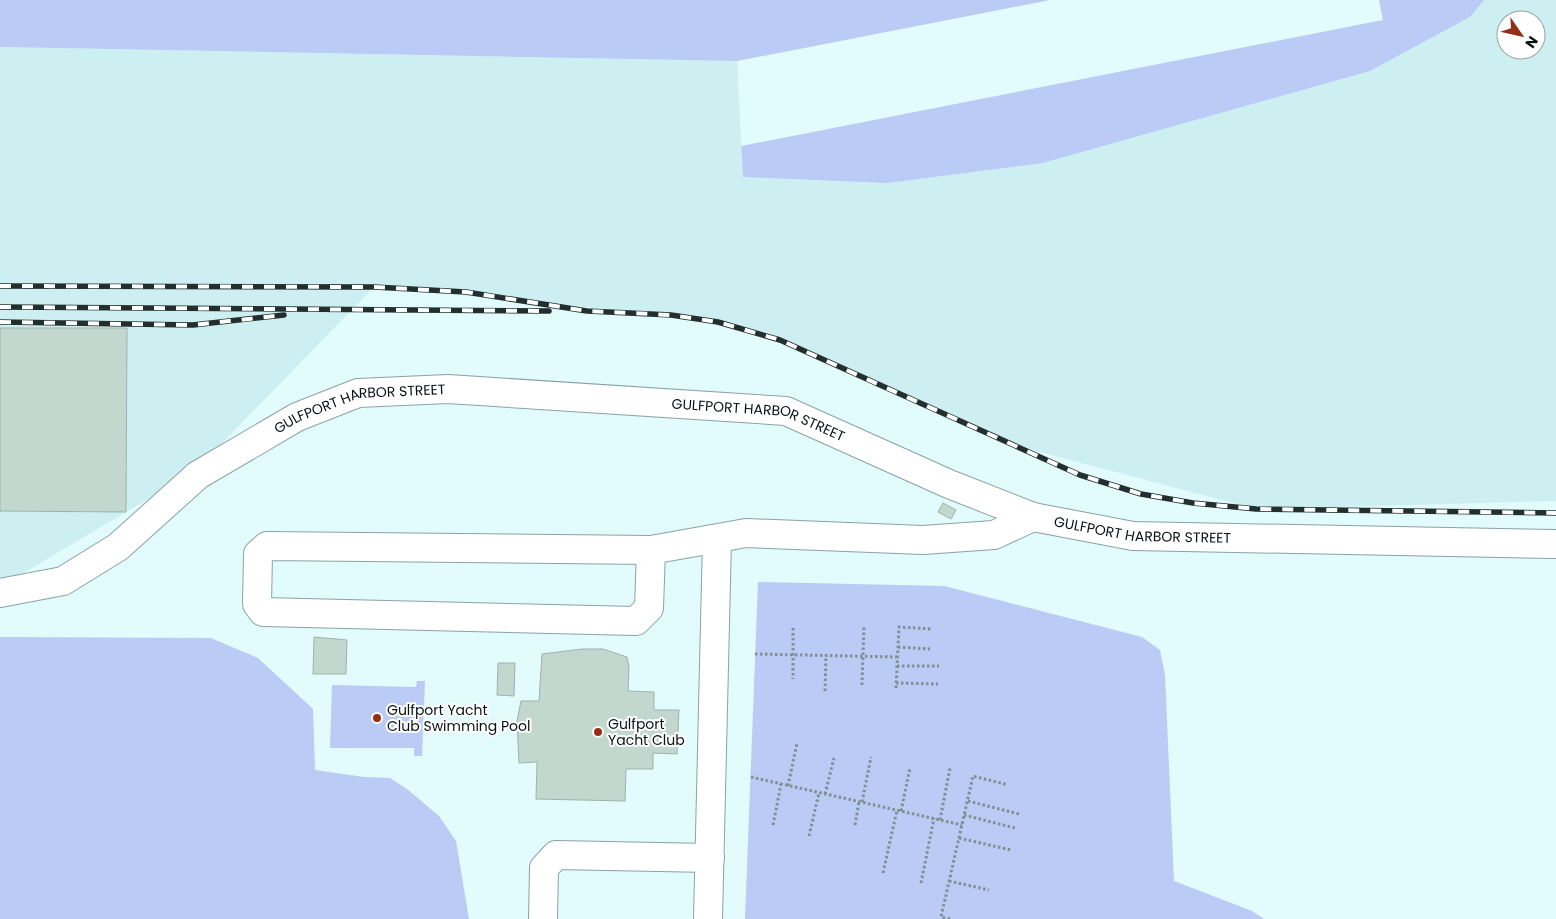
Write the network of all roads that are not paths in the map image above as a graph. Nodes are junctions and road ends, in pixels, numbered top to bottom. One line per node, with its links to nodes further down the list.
1 (1032, 517): 2 (street); 3 (street, GULFPORT HARBOR STREET); 5 (street, GULFPORT HARBOR STREET)
2 (717, 539): 4 (street); 6 (street)
3 (1556, 544)
4 (651, 550): 4 (street)
5 (0, 593)
6 (710, 858): 7 (street); 8 (street)
7 (543, 919)
8 (708, 919)

